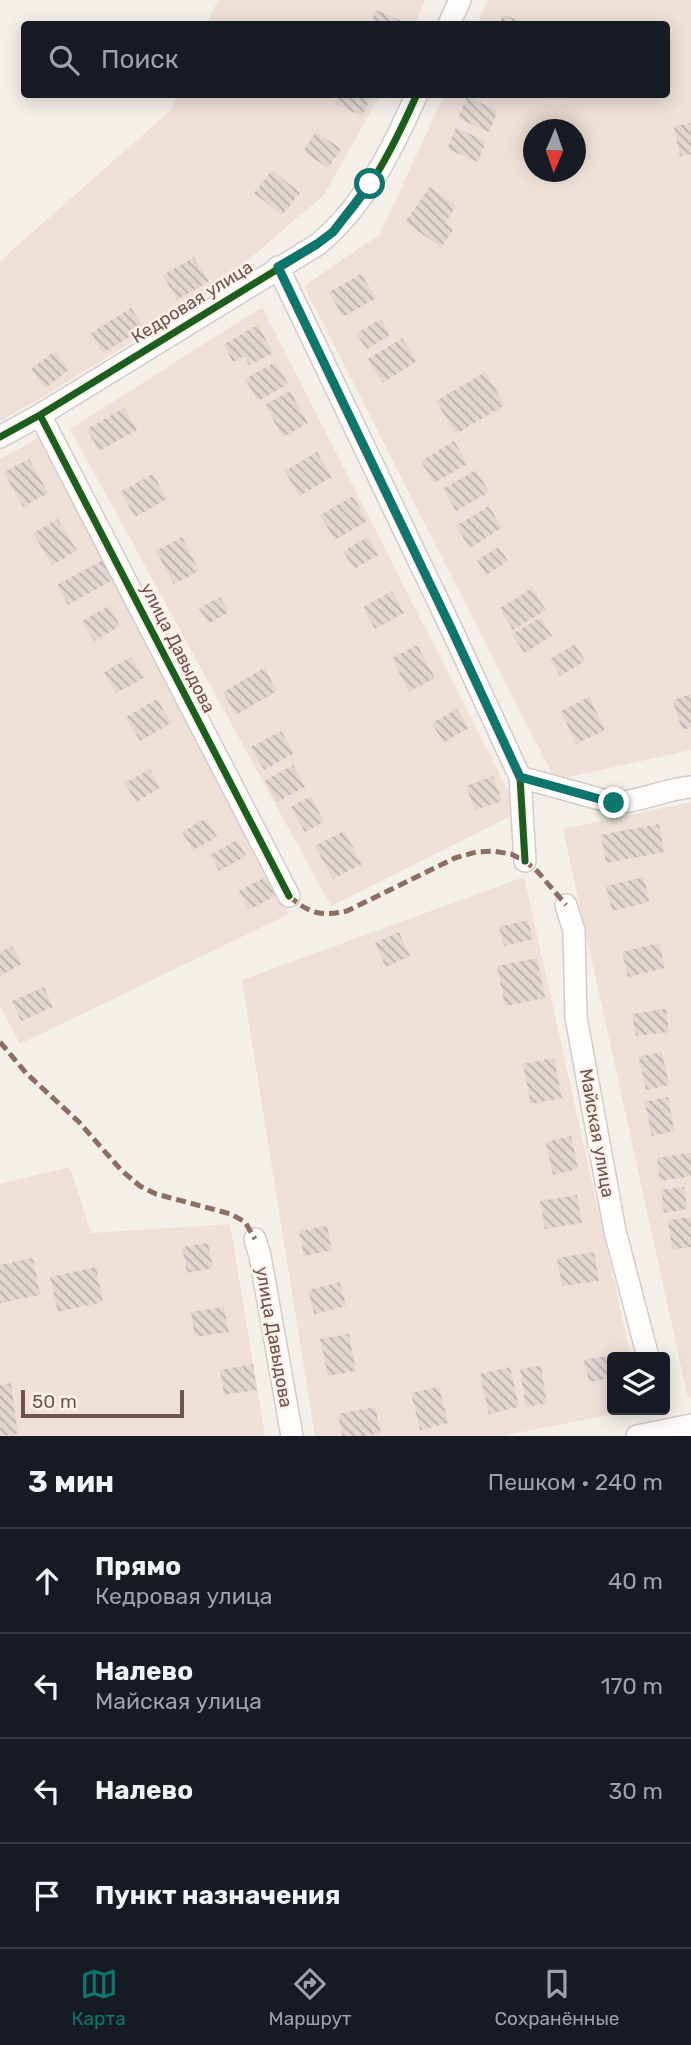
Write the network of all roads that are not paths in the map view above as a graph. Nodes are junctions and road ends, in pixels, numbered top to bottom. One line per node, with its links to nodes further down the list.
1 (460, 0): 2 (street)
2 (450, 21)
3 (415, 98): 4 (street, Кедровая улица)
4 (278, 267): 5 (street, Кедровая улица); 7 (street)
5 (40, 415): 6 (street, Кедровая улица); 10 (street, улица Давыдова)
6 (0, 437)
7 (520, 777): 8 (street); 9 (street)
8 (691, 786)
9 (525, 861)
10 (289, 896)
11 (566, 905): 13 (street, Майская улица)
12 (255, 1239): 16 (street, улица Давыдова)
13 (647, 1352)
14 (665, 1425): 15 (street); 17 (street)
15 (691, 1425)
16 (292, 1436)
17 (637, 1436)

